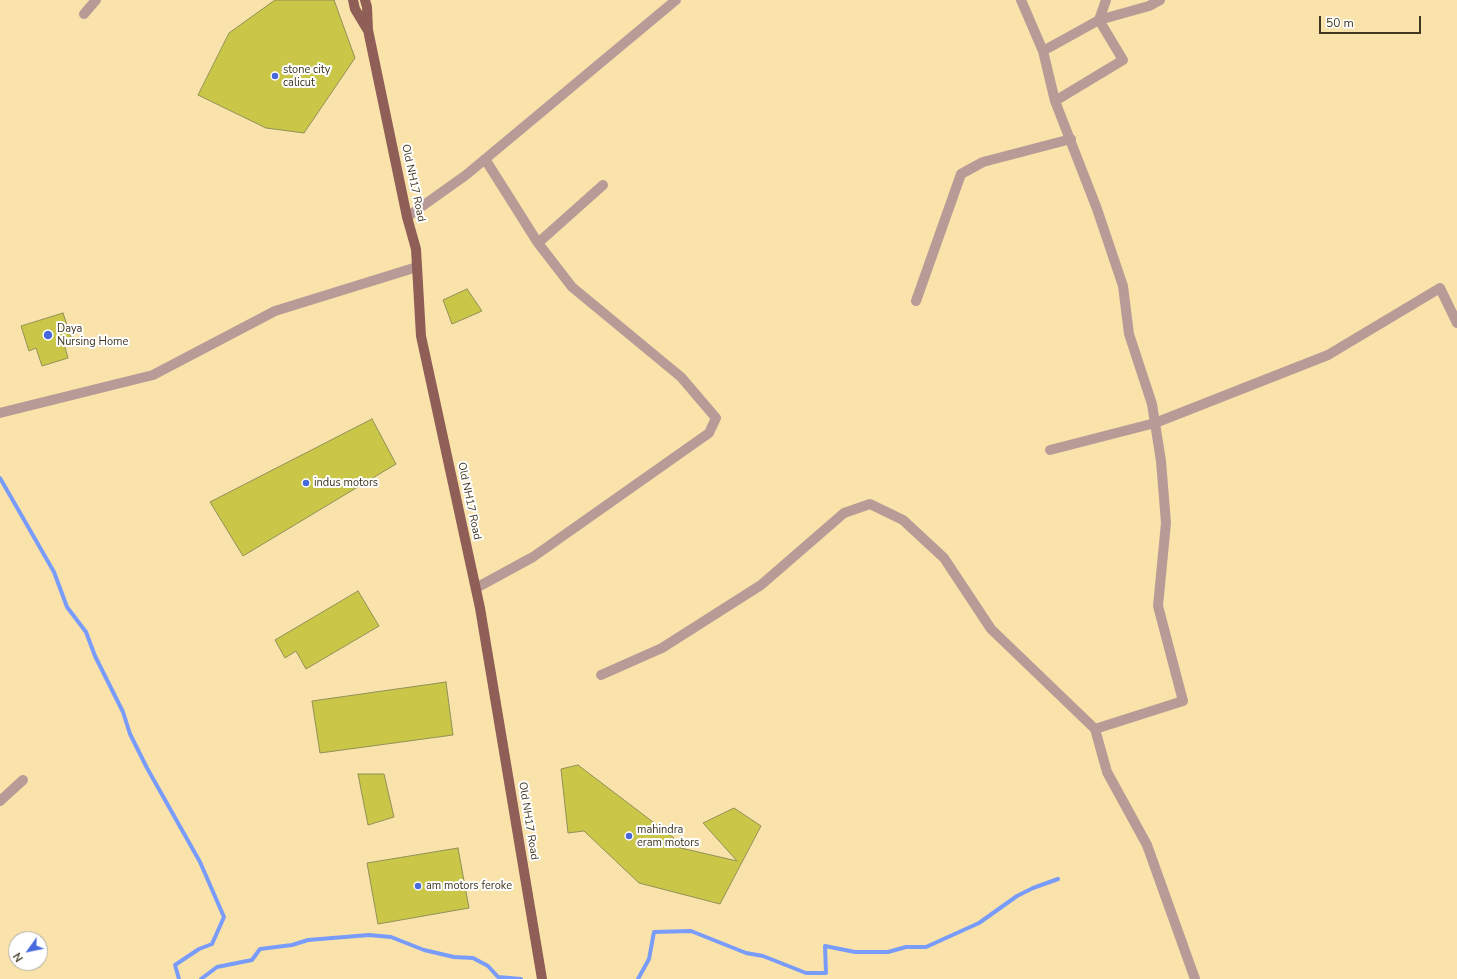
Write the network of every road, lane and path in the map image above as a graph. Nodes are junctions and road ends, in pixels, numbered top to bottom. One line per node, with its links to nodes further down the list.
1 (96, 0): 9 (street)
2 (353, 0): 11 (main road, Old NH17 Road)
3 (365, 0): 11 (main road, Old NH17 Road)
4 (676, 0): 15 (street)
5 (1021, 0): 12 (street)
6 (1106, 0): 10 (street)
7 (1160, 0): 8 (street)
8 (1146, 3): 10 (street)
9 (84, 14)
10 (1099, 20): 12 (street); 13 (street)
11 (368, 30): 17 (main road, Old NH17 Road)
12 (1043, 52): 13 (street)
13 (1056, 101): 14 (street)
14 (1071, 139): 20 (street); 23 (street)
15 (485, 159): 17 (street); 18 (street)
16 (603, 185): 18 (street)
17 (407, 217): 19 (main road, Old NH17 Road)
18 (538, 243): 25 (street)
19 (417, 267): 22 (street); 25 (main road, Old NH17 Road)
20 (916, 301)
21 (1457, 323): 23 (street)
22 (0, 413)
23 (1155, 423): 24 (street); 27 (street)
24 (1050, 450)
25 (476, 588): 30 (main road, Old NH17 Road)
26 (601, 675): 27 (street)
27 (1095, 730): 31 (street)
28 (23, 780): 29 (street)
29 (0, 801)
30 (542, 979)
31 (1195, 979)

